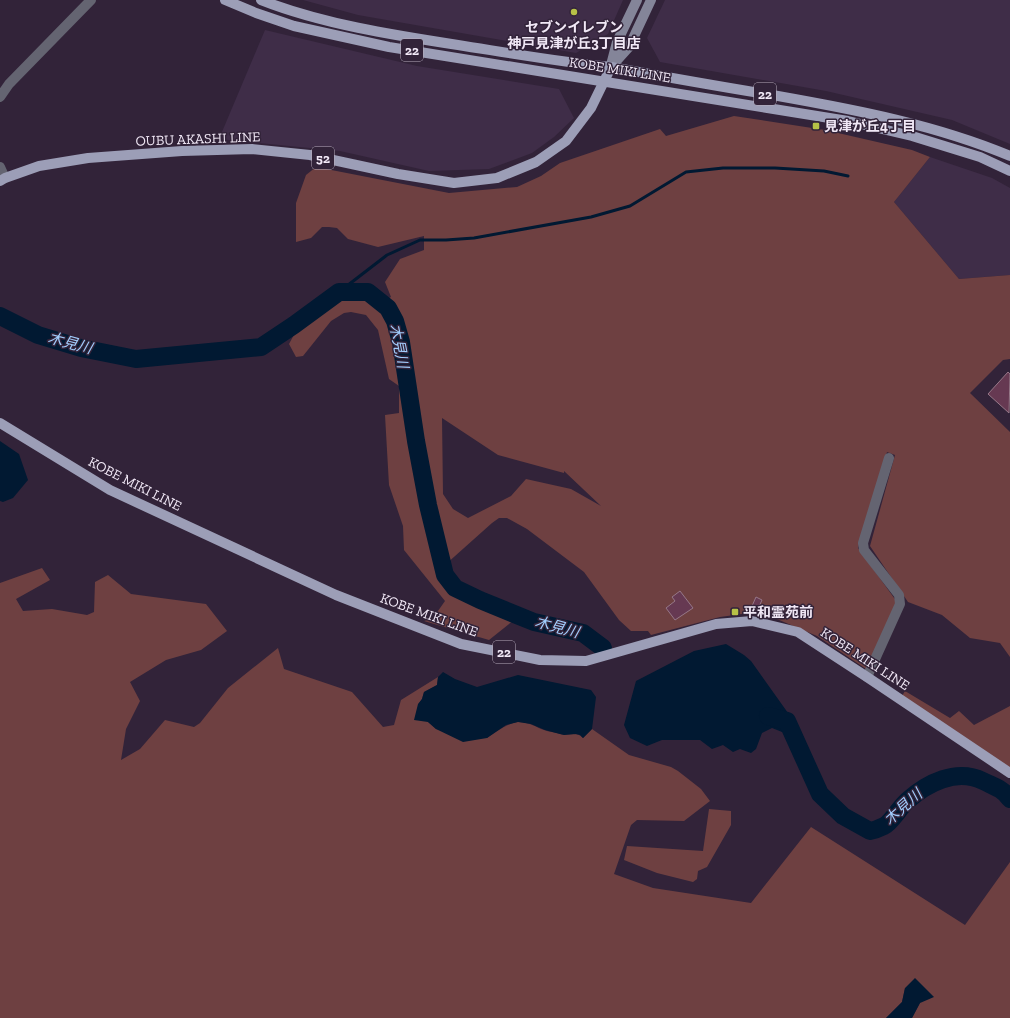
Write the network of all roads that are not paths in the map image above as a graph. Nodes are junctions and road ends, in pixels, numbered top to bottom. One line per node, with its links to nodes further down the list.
1 (91, 0): 8 (street)
2 (225, 0): 7 (main road, KOBE MIKI LINE / 22)
3 (261, 0): 6 (main road, KOBE MIKI LINE / 22)
4 (637, 0): 6 (street)
5 (651, 0): 6 (street)
6 (611, 67): 7 (main road, OUBU AKASHI LINE / 52); 9 (main road, KOBE MIKI LINE / 22)
7 (604, 80): 11 (main road, KOBE MIKI LINE / 22); 12 (main road, OUBU AKASHI LINE / 52)
8 (0, 97)
9 (1010, 156)
10 (0, 167): 12 (street)
11 (1010, 171)
12 (3, 180)
13 (0, 423): 15 (main road, KOBE MIKI LINE / 22)
14 (889, 458): 15 (street)
15 (867, 677): 16 (main road, KOBE MIKI LINE / 22)
16 (1010, 773)

